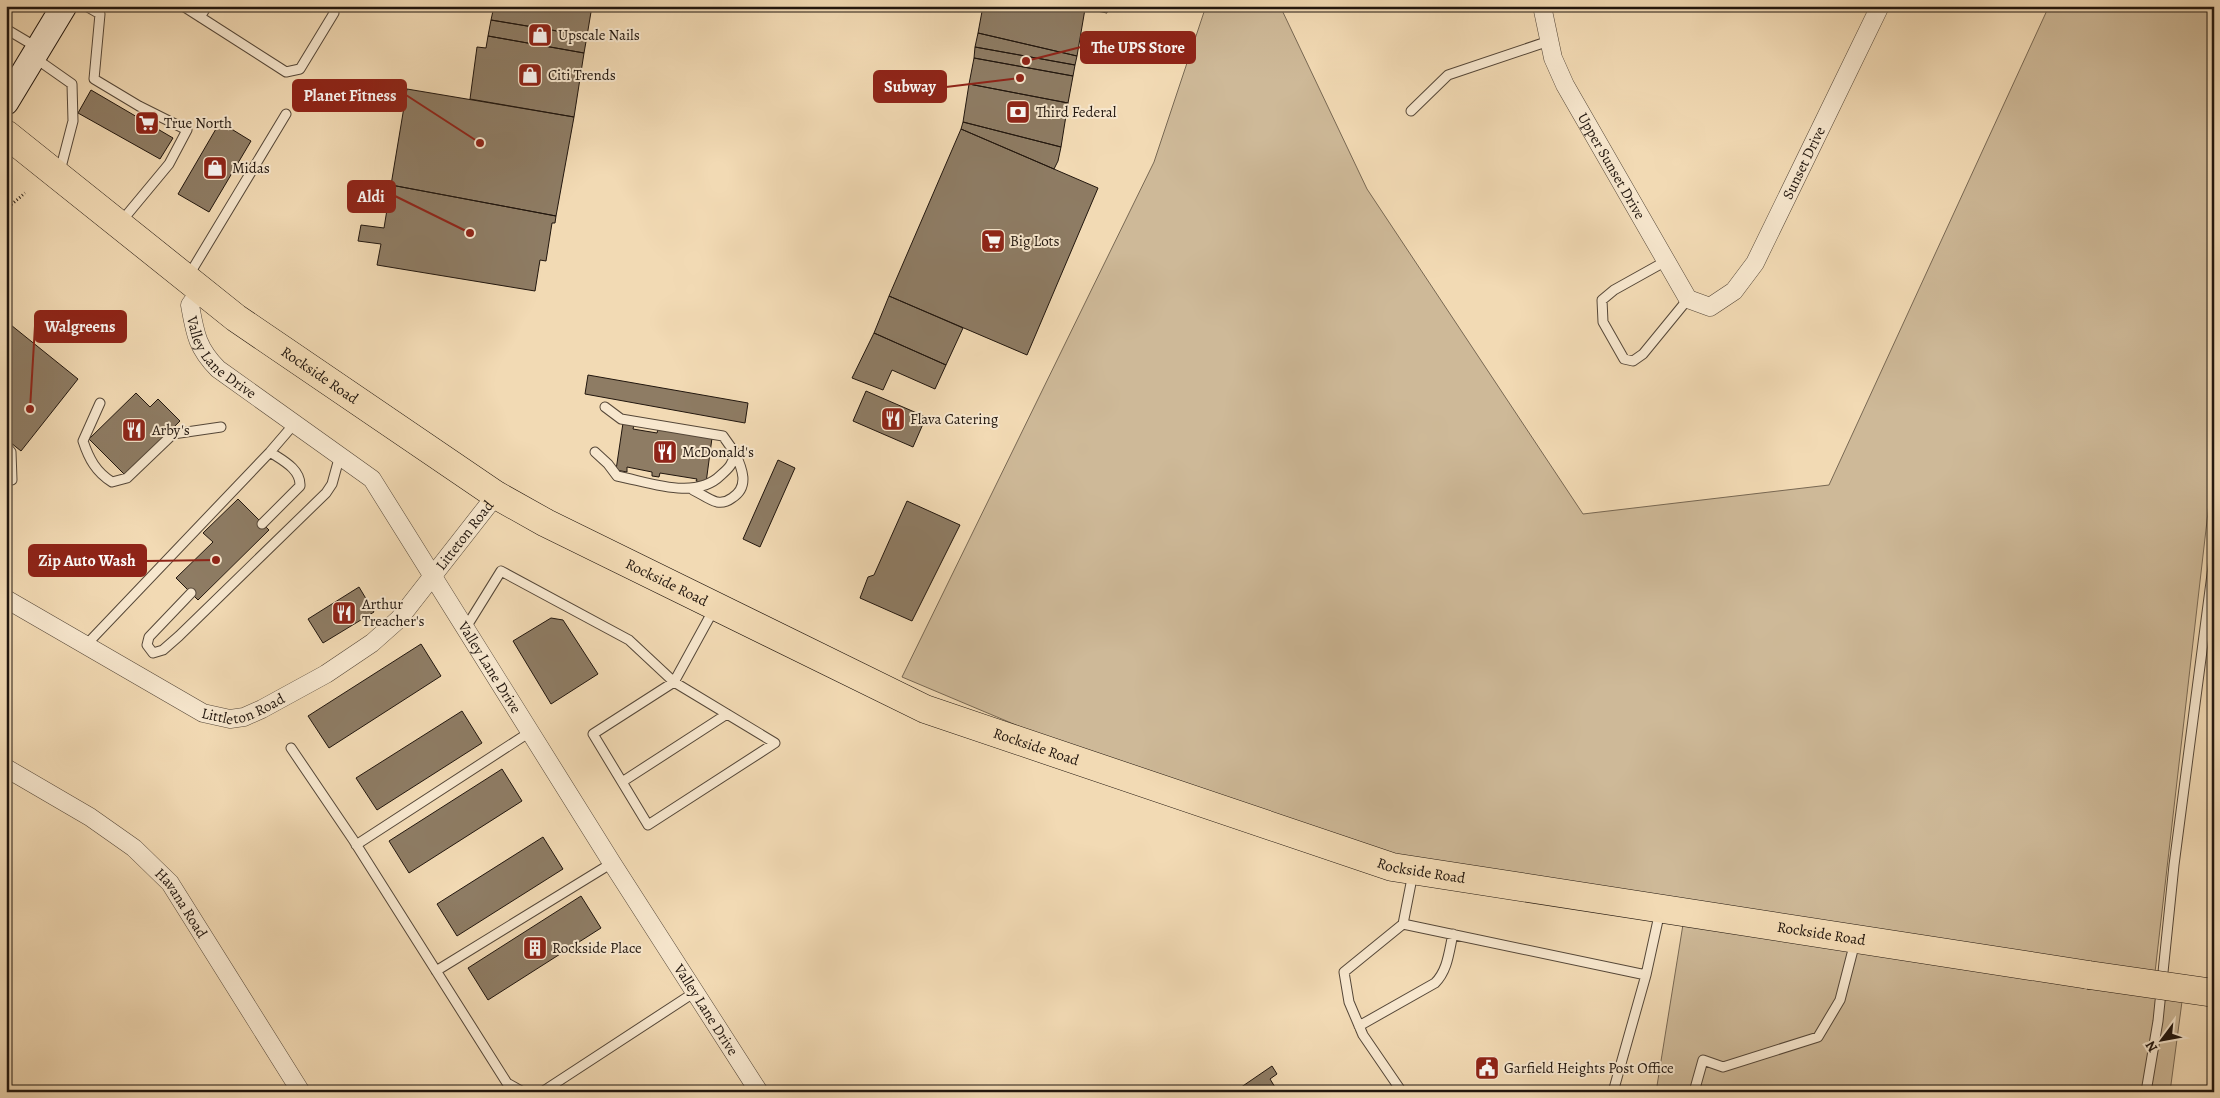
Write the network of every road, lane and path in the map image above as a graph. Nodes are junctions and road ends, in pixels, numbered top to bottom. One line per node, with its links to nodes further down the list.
1 (64, 6): 11 (street)
2 (86, 6): 19 (lane)
3 (183, 6): 8 (lane)
4 (207, 6): 8 (lane)
5 (332, 6): 8 (lane)
6 (1542, 6): 10 (street, Upper Sunset Drive)
7 (1880, 6): 22 (street, Sunset Drive)
8 (200, 17)
9 (6, 29): 11 (lane)
10 (1549, 41): 13 (lane); 20 (street, Upper Sunset Drive)
11 (36, 53): 12 (street); 16 (lane)
12 (6, 102)
13 (1411, 111)
14 (286, 114): 21 (lane)
15 (6, 134): 16 (main road, Rockside Road)
16 (58, 176): 19 (main road, Rockside Road)
17 (25, 193): 18 (path)
18 (6, 210)
19 (118, 225): 21 (main road, Rockside Road)
20 (1666, 261): 22 (street, Upper Sunset Drive); 22 (lane)
21 (193, 285): 25 (street, Valley Lane Drive); 34 (main road, Rockside Road)
22 (1688, 299)
23 (100, 403): 26 (lane)
24 (605, 407): 30 (lane)
25 (294, 423): 28 (lane); 31 (street, Valley Lane Drive)
26 (221, 427)
27 (6, 446): 32 (lane)
28 (270, 452): 35 (lane); 42 (lane)
29 (595, 452): 33 (lane)
30 (735, 453): 33 (lane); 33 (lane)
31 (340, 454): 37 (street, Valley Lane Drive); 38 (lane)
32 (12, 480)
33 (690, 488)
34 (496, 495): 37 (street, Litteton Road); 40 (main road, Rockside Road)
35 (262, 524)
36 (2214, 559): 68 (lane)
37 (432, 575): 41 (street, Valley Lane Drive); 42 (street, Littleton Road)
38 (191, 593)
39 (6, 599): 42 (street, Littleton Road)
40 (716, 606): 43 (lane); 51 (main road, Rockside Road)
41 (465, 629): 43 (lane); 45 (street, Valley Lane Drive)
42 (86, 645)
43 (674, 682): 44 (lane); 48 (lane)
44 (728, 714): 48 (lane); 48 (lane)
45 (530, 732): 49 (lane); 50 (street, Valley Lane Drive)
46 (291, 748): 49 (lane)
47 (6, 768): 61 (street, Havana Road)
48 (622, 782)
49 (356, 845): 56 (lane)
50 (612, 863): 56 (lane); 58 (street, Valley Lane Drive)
51 (1413, 870): 52 (main road, Rockside Road); 53 (lane)
52 (1661, 909): 55 (main road, Rockside Road); 57 (lane)
53 (1403, 924): 54 (lane); 60 (lane)
54 (1453, 934): 57 (lane); 60 (lane)
55 (1856, 939): 59 (main road, Rockside Road, bridge); 67 (lane)
56 (436, 971): 62 (lane)
57 (1646, 975): 66 (lane)
58 (695, 992): 63 (lane); 64 (street, Valley Lane Drive)
59 (2214, 993)
60 (1359, 1026): 65 (lane)
61 (301, 1092)
62 (523, 1092)
63 (542, 1092)
64 (759, 1092)
65 (1402, 1092)
66 (1614, 1092)
67 (1694, 1092)
68 (2146, 1092)

